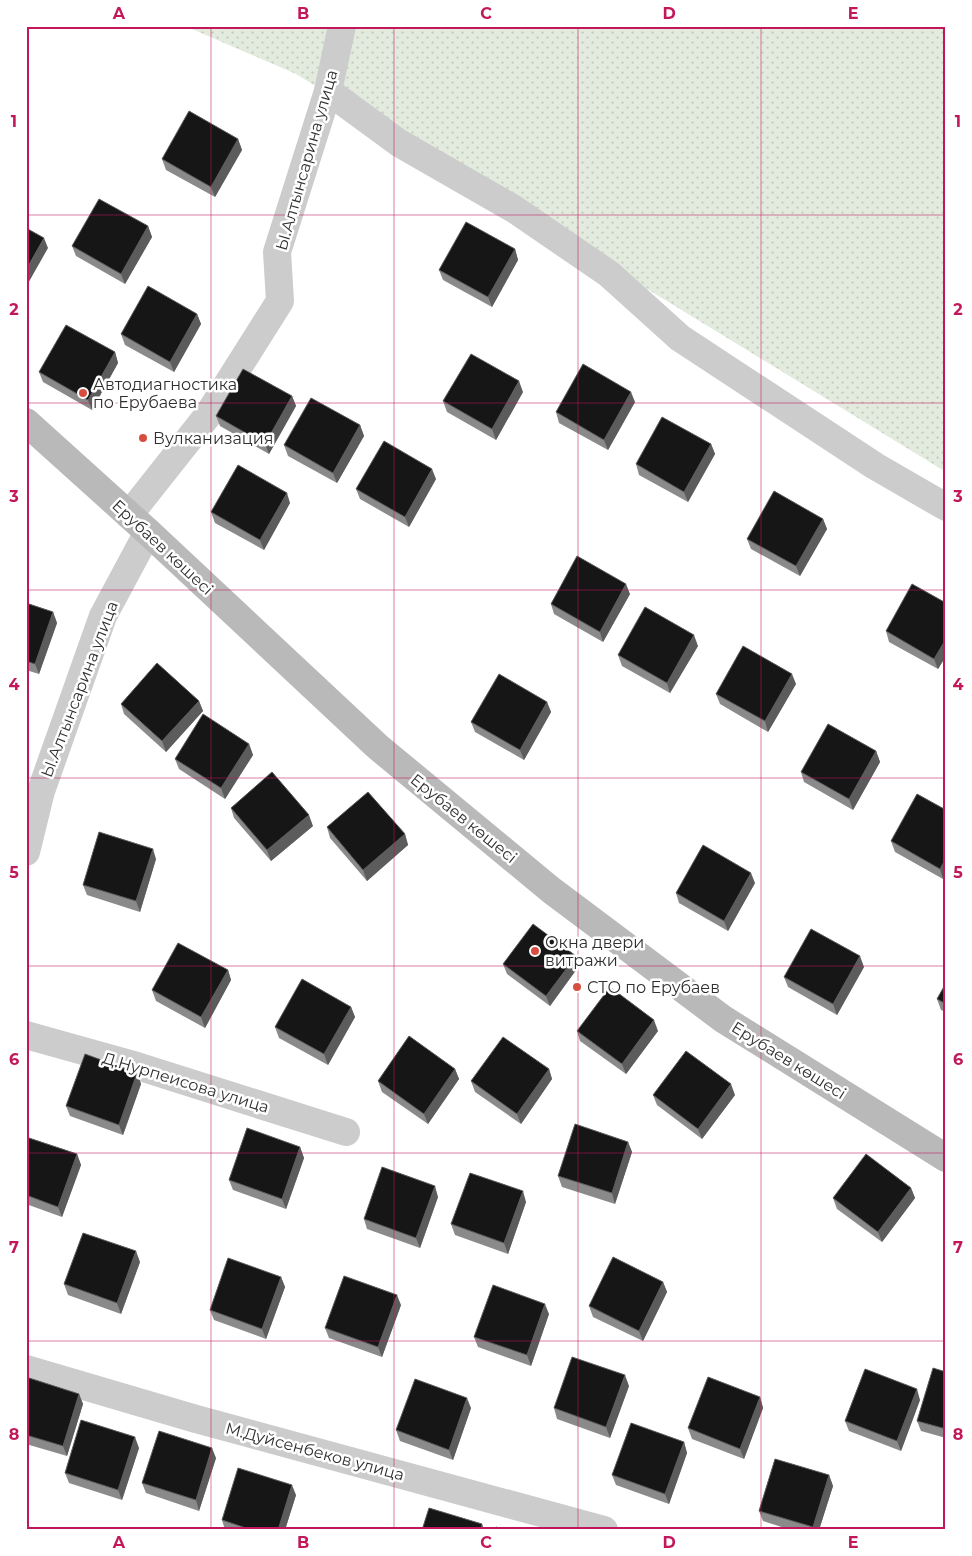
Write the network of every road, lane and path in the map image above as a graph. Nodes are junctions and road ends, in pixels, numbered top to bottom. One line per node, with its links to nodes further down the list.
1 (342, 26): 2 (street, Ы.Алтынсарина улица)
2 (328, 92): 4 (street); 5 (street, Ы.Алтынсарина улица)
3 (26, 422): 5 (main road, Ерубаев көшесі)
4 (946, 508)
5 (138, 524): 6 (street, Ы.Алтынсарина улица); 9 (main road, Ерубаев көшесі)
6 (26, 852)
7 (26, 1035): 8 (street, Д.Нурпеисова улица)
8 (346, 1132)
9 (946, 1158)
10 (26, 1370): 11 (street, М.Дуйсенбеков улица)
11 (604, 1530)

